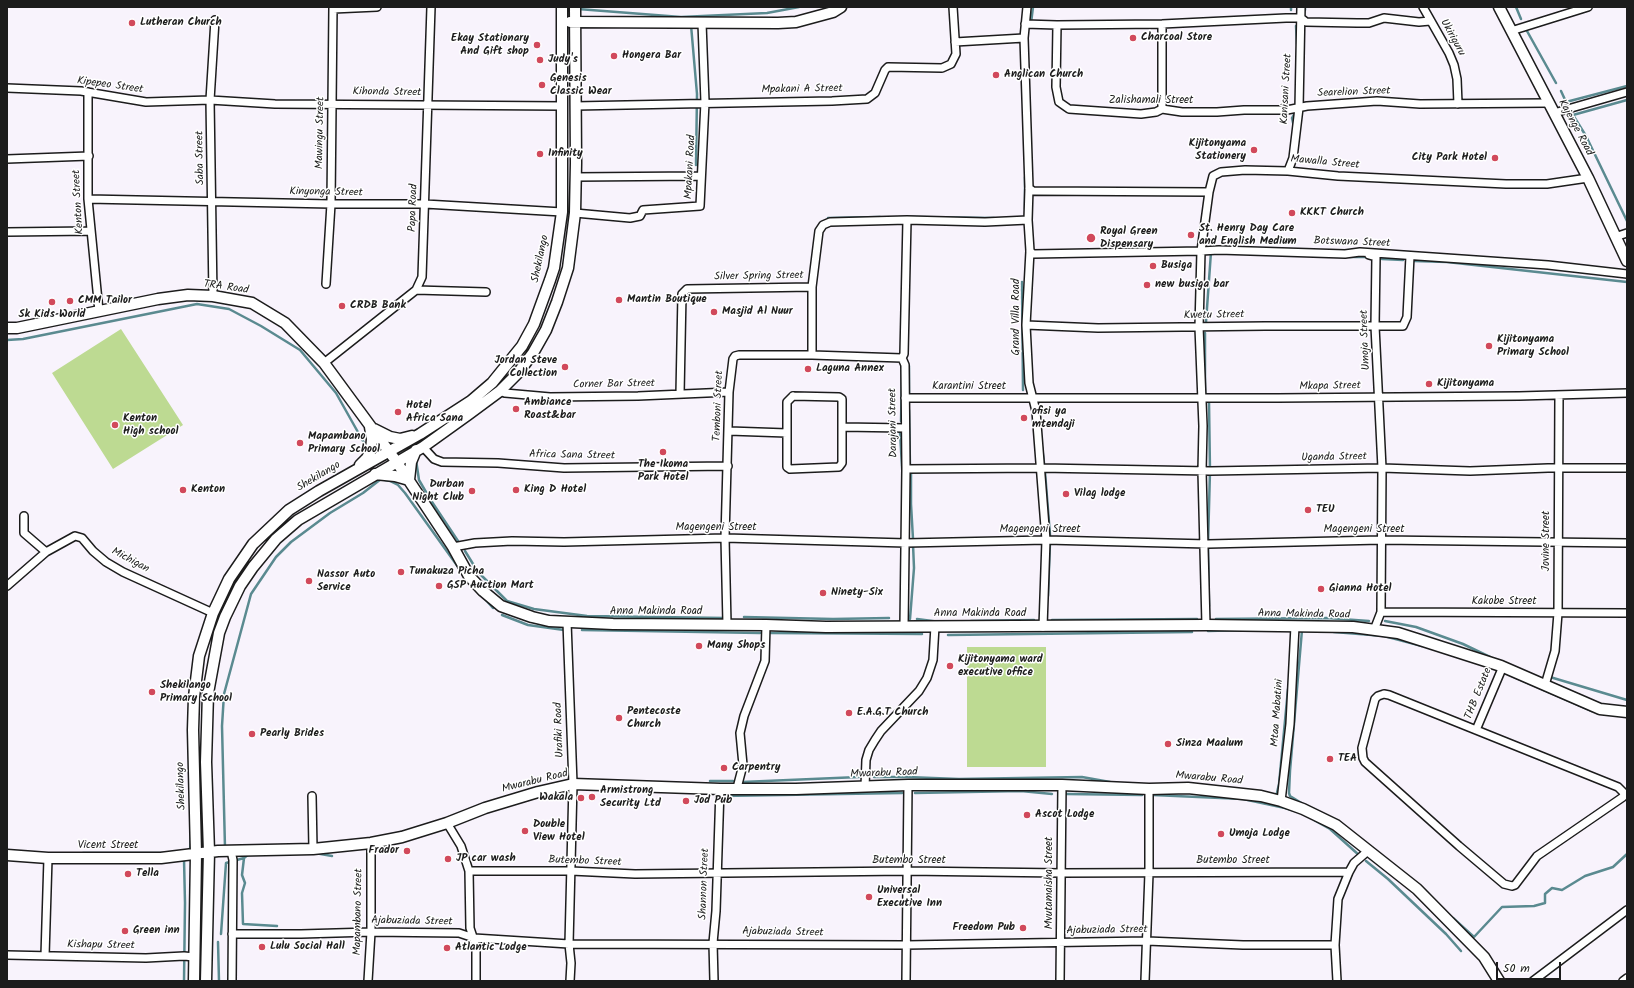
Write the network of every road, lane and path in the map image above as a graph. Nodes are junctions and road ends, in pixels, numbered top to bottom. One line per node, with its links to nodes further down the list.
1 (377, 7): 12 (street)
2 (431, 7): 33 (street, Papa Road)
3 (562, 7): 16 (street, Shekilango)
4 (575, 7): 17 (street)
5 (841, 7): 18 (street)
6 (953, 7): 24 (street, Mpakani A Street)
7 (1027, 7): 19 (street, Grand Villa Road)
8 (1301, 7): 13 (street, Kanisani Street)
9 (1423, 7): 15 (street, Ukiriguru)
10 (1499, 7): 22 (street, Kajenge Road)
11 (1588, 7): 22 (street)
12 (333, 8): 31 (street, Mawingu Street)
13 (1301, 18): 15 (street); 20 (street); 36 (street, Kanisani Street)
14 (215, 20): 28 (street, Saba Street)
15 (1430, 21): 32 (street, Ukiriguru)
16 (562, 22): 17 (street); 34 (street, Shekilango)
17 (575, 22): 18 (street); 35 (street)
18 (702, 23): 29 (street, Mpakani Road)
19 (1025, 24): 21 (street); 23 (street, Grand Villa Road)
20 (1162, 24): 21 (street); 37 (street)
21 (1057, 25): 37 (street, Zalishamali Street)
22 (1511, 32): 30 (street, Kajenge Road)
23 (1024, 38): 24 (street); 45 (street, Grand Villa Road)
24 (955, 42): 29 (street, Mpakani A Street)
25 (7, 88): 26 (street, Kipepeo Street)
26 (88, 92): 28 (street, Kipepeo Street); 39 (street, Kenton Street)
27 (1627, 92): 38 (street)
28 (210, 100): 31 (street, Kihonda Street); 48 (street, Saba Street)
29 (705, 102): 35 (street, Mpakani A Street); 42 (street, Mpakani Road)
30 (1548, 103): 32 (street, Searelion Street); 38 (street, Kajenge Road)
31 (332, 104): 33 (street, Kihonda Street); 49 (street, Mawingu Street)
32 (1458, 104): 36 (street, Searelion Street)
33 (426, 105): 34 (street, Kihonda Street); 50 (street, Papa Road)
34 (563, 106): 51 (street, Shekilango)
35 (576, 106): 43 (street)
36 (1299, 108): 37 (street, Zalishamali Street); 41 (street, Kanisani Street)
37 (1162, 109)
38 (1554, 113): 44 (street, Kajenge Road)
39 (89, 156): 40 (street); 47 (street, Kenton Street)
40 (7, 159)
41 (1288, 171): 44 (street, Mawalla Street); 46 (street, Mawalla Street)
42 (701, 176): 43 (street); 52 (street, Mpakani Road)
43 (575, 177): 52 (street)
44 (1588, 178): 58 (street, Kajenge Road)
45 (1030, 188): 46 (street); 54 (street, Grand Villa Road)
46 (1209, 192): 60 (street, Mawalla Street)
47 (88, 199): 48 (street, Kinyonga Street); 55 (street, Kenton Street)
48 (213, 202): 49 (street, Kinyonga Street); 69 (street, Saba Street)
49 (331, 204): 50 (street, Kinyonga Street); 65 (street, Mawingu Street)
50 (425, 204): 51 (street, Kinyonga Street); 67 (street, Papa Road)
51 (562, 212): 92 (street, Shekilango)
52 (574, 212): 78 (street)
53 (907, 220): 54 (street, Silver Spring Street); 66 (street, Silver Spring Street); 76 (street, Darajani Street)
54 (1028, 220): 59 (street, Grand Villa Road)
55 (91, 231): 56 (street); 70 (street, Kenton Street)
56 (7, 232)
57 (1627, 233): 58 (street)
58 (1616, 237): 63 (street, Kajenge Road)
59 (1030, 251): 60 (street, Botswana Street); 71 (street, Grand Villa Road)
60 (1201, 251): 61 (street, Botswana Street); 73 (street, Mawalla Street)
61 (1360, 252): 62 (street, Botswana Street); 72 (street, Umoja Street)
62 (1410, 256): 64 (street, Botswana Street); 72 (street, Kwetu Street)
63 (1627, 261)
64 (1627, 274)
65 (326, 284)
66 (812, 287): 75 (street); 81 (street, Silver Spring Street)
67 (416, 290): 68 (street); 77 (street)
68 (486, 292)
69 (213, 296): 70 (street, TRA Road); 77 (street, TRA Road)
70 (99, 311): 74 (street, TRA Road)
71 (1026, 325): 73 (street, Kwetu Street); 85 (street, Grand Villa Road)
72 (1375, 326): 73 (street, Kwetu Street); 83 (street, Umoja Street)
73 (1199, 327): 86 (street, Mawalla Street)
74 (7, 328)
75 (812, 355): 76 (street, Temboni Street); 79 (street, Temboni Street)
76 (902, 358): 84 (street, Darajani Street)
77 (324, 363): 87 (street, TRA Road)
78 (500, 391): 81 (street, Corner Bar Street); 93 (street)
79 (729, 392): 81 (street, Corner Bar Street); 90 (street, Temboni Street)
80 (1627, 393): 82 (street, Mkapa Street)
81 (680, 394)
82 (1559, 395): 83 (street, Mkapa Street); 99 (street, Jovine Street)
83 (1378, 397): 86 (street, Mkapa Street); 98 (street, Umoja Street)
84 (905, 398): 85 (street, Karantini Street); 89 (street, Darajani Street)
85 (1033, 398): 86 (street, Mkapa Street); 97 (street, Grand Villa Road)
86 (1201, 399): 103 (street, Mawalla Street)
87 (369, 425): 92 (street); 94 (street, TRA Road); 102 (street)
88 (842, 427): 89 (street); 91 (street); 91 (street)
89 (906, 428): 101 (street, Darajani Street)
90 (729, 431): 91 (street); 96 (street, Temboni Street)
91 (787, 433)
92 (420, 434): 94 (street, Shekilango)
93 (420, 448): 95 (street); 96 (street, Africa Sana Street); 105 (street)
94 (389, 452): 95 (street, TRA Road); 102 (street, Shekilango)
95 (396, 461): 104 (street); 105 (street, Anna Makinda Road)
96 (728, 466): 107 (street, Temboni Street)
97 (1041, 468): 101 (street, Uganda Street); 103 (street, Uganda Street); 108 (street, Grand Villa Road)
98 (1382, 468): 99 (street, Uganda Street); 103 (street, Uganda Street); 109 (street, Umoja Street)
99 (1559, 468): 100 (street, Uganda Street); 110 (street, Jovine Street)
100 (1627, 468)
101 (906, 469): 111 (street, Darajani Street)
102 (355, 470): 118 (street, Shekilango)
103 (1202, 470): 113 (street, Mawalla Street)
104 (375, 474): 105 (street); 148 (street)
105 (408, 480): 114 (street, Anna Makinda Road)
106 (24, 516): 115 (street)
107 (725, 538): 111 (street, Magengeni Street); 114 (street, Magengeni Street); 122 (street, Temboni Street)
108 (1046, 540): 111 (street, Magengeni Street); 113 (street, Magengeni Street); 128 (street, Grand Villa Road)
109 (1381, 540): 110 (street, Magengeni Street); 113 (street, Magengeni Street); 117 (street, Umoja Street)
110 (1558, 541): 112 (street, Magengeni Street); 119 (street, Jovine Street)
111 (906, 543): 125 (street, Darajani Street)
112 (1627, 543)
113 (1204, 544): 124 (street, Mawalla Street)
114 (453, 547): 121 (street, Anna Makinda Road)
115 (46, 552): 116 (street, Michigan); 118 (street, Michigan)
116 (7, 586)
117 (1381, 612): 119 (street, Kakobe Street); 129 (street, Umoja Street)
118 (213, 613): 150 (street, Shekilango)
119 (1558, 613): 120 (street, Kakobe Street); 131 (street, Jovine Street)
120 (1627, 613)
121 (567, 622): 122 (street, Anna Makinda Road); 134 (street, Urafiki Road)
122 (728, 624): 123 (street, Anna Makinda Road)
123 (766, 625): 125 (street, Anna Makinda Road); 138 (street)
124 (1206, 625): 127 (street, Anna Makinda Road); 128 (street, Anna Makinda Road)
125 (904, 626): 126 (street, Anna Makinda Road)
126 (934, 626): 128 (street, Anna Makinda Road); 137 (street)
127 (1295, 626): 129 (street, Anna Makinda Road); 142 (street, Mtaa Mabatini)
128 (1043, 627)
129 (1374, 630): 130 (street, Anna Makinda Road)
130 (1501, 666): 131 (street, Anna Makinda Road); 133 (street, THB Estate)
131 (1545, 685): 132 (street, Anna Makinda Road)
132 (1627, 712)
133 (1476, 730): 133 (street)
134 (573, 784): 139 (street, Mwarabu Road); 143 (street, Mwarabu Road); 153 (street, Urafiki Road)
135 (908, 785): 136 (street, Mwarabu Road); 137 (street, Mwarabu Road); 154 (street)
136 (1062, 786): 140 (street, Mwarabu Road); 156 (street, Mvutamaisha Street)
137 (865, 787): 138 (street, Mwarabu Road)
138 (737, 788): 139 (street, Mwarabu Road)
139 (720, 789): 158 (street, Shannon Street)
140 (1148, 789): 142 (street, Mwarabu Road); 157 (street)
141 (312, 796): 145 (street)
142 (1281, 801): 146 (street, Mwarabu Road)
143 (447, 823): 144 (street, Mwarabu Road); 152 (street)
144 (371, 843): 145 (street, Mwarabu Road); 160 (street, Mapambano Street)
145 (313, 849): 147 (street, Mwarabu Road)
146 (1369, 850): 155 (street); 184 (street, Mwarabu Road)
147 (231, 851): 148 (street, Mwarabu Road); 161 (street)
148 (209, 852): 150 (street, Vicent Street); 174 (street)
149 (7, 854): 151 (street, Vicent Street)
150 (196, 854): 151 (street, Vicent Street); 171 (street, Shekilango)
151 (48, 858): 170 (street)
152 (469, 871): 153 (street, Butembo Street); 162 (street)
153 (571, 871): 158 (street, Butembo Street); 166 (street, Urafiki Road)
154 (907, 871): 156 (street, Butembo Street); 158 (street, Butembo Street); 167 (street)
155 (1349, 872): 157 (street, Butembo Street); 168 (street)
156 (1061, 873): 157 (street, Butembo Street); 165 (street, Mvutamaisha Street)
157 (1149, 873): 163 (street)
158 (716, 874): 164 (street, Shannon Street)
159 (1627, 910): 185 (street)
160 (371, 932): 161 (street, Ajabuziada Street); 162 (street, Ajabuziada Street); 176 (street, Mapambano Street)
161 (232, 934): 175 (street)
162 (474, 938): 166 (street, Ajabuziada Street); 177 (street)
163 (1147, 941): 165 (street, Ajabuziada Street); 168 (street, Ajabuziada Street); 182 (street)
164 (713, 943): 166 (street, Ajabuziada Street); 167 (street, Ajabuziada Street); 179 (street, Shannon Street)
165 (1061, 943): 167 (street, Ajabuziada Street); 181 (street, Mvutamaisha Street)
166 (569, 944): 178 (street, Urafiki Road)
167 (906, 945): 180 (street)
168 (1335, 945): 183 (street)
169 (7, 955): 170 (street, Kishapu Street)
170 (45, 956): 171 (street, Kishapu Street)
171 (194, 957): 173 (street, Shekilango)
172 (1627, 978): 186 (street)
173 (194, 981)
174 (206, 981)
175 (232, 981)
176 (368, 981)
177 (476, 981)
178 (570, 981)
179 (714, 981)
180 (906, 981)
181 (1060, 981)
182 (1145, 981)
183 (1337, 981)
184 (1499, 981)
185 (1533, 981)
186 (1623, 981)

